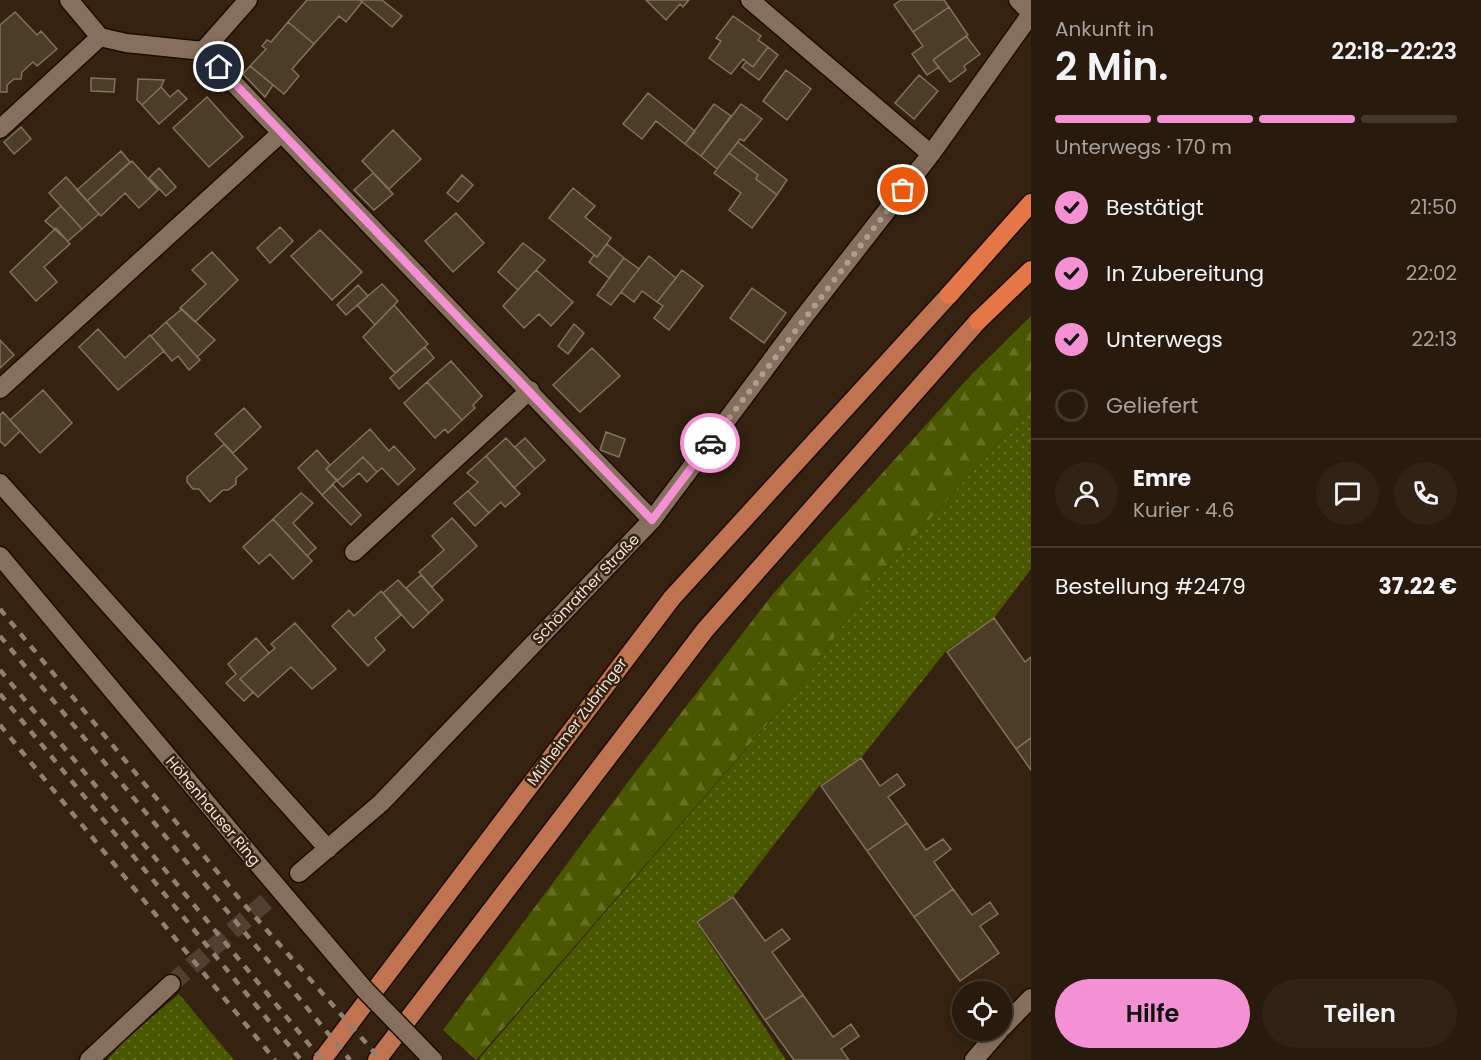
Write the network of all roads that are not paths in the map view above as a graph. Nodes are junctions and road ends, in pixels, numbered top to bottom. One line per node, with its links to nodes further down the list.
1 (69, 0): 6 (street)
2 (248, 0): 7 (street)
3 (750, 0): 10 (street)
4 (1018, 0): 5 (street)
5 (1031, 13): 10 (street, Schönrather Straße)
6 (100, 37): 7 (street); 8 (street)
7 (203, 51): 9 (street)
8 (0, 129)
9 (281, 133): 16 (street); 17 (street)
10 (931, 154): 19 (street, Schönrather Straße)
11 (1031, 203): 14 (highway)
12 (1031, 214): 14 (highway)
13 (1031, 270): 15 (highway)
14 (955, 288): 29 (main road, Mülheimer Zubringer)
15 (978, 321): 30 (main road)
16 (0, 389)
17 (530, 390): 19 (street); 20 (street)
18 (0, 483): 22 (street)
19 (652, 520): 22 (street, Schönrather Straße)
20 (354, 552)
21 (0, 555): 31 (street, Höhenhauser Ring, bridge)
22 (328, 849): 23 (street, Schönrather Straße)
23 (299, 873)
24 (171, 984): 28 (street)
25 (1031, 998): 26 (street)
26 (1012, 1018)
27 (991, 1041): 32 (street)
28 (88, 1060)
29 (322, 1060)
30 (377, 1060)
31 (433, 1060)
32 (974, 1060)

